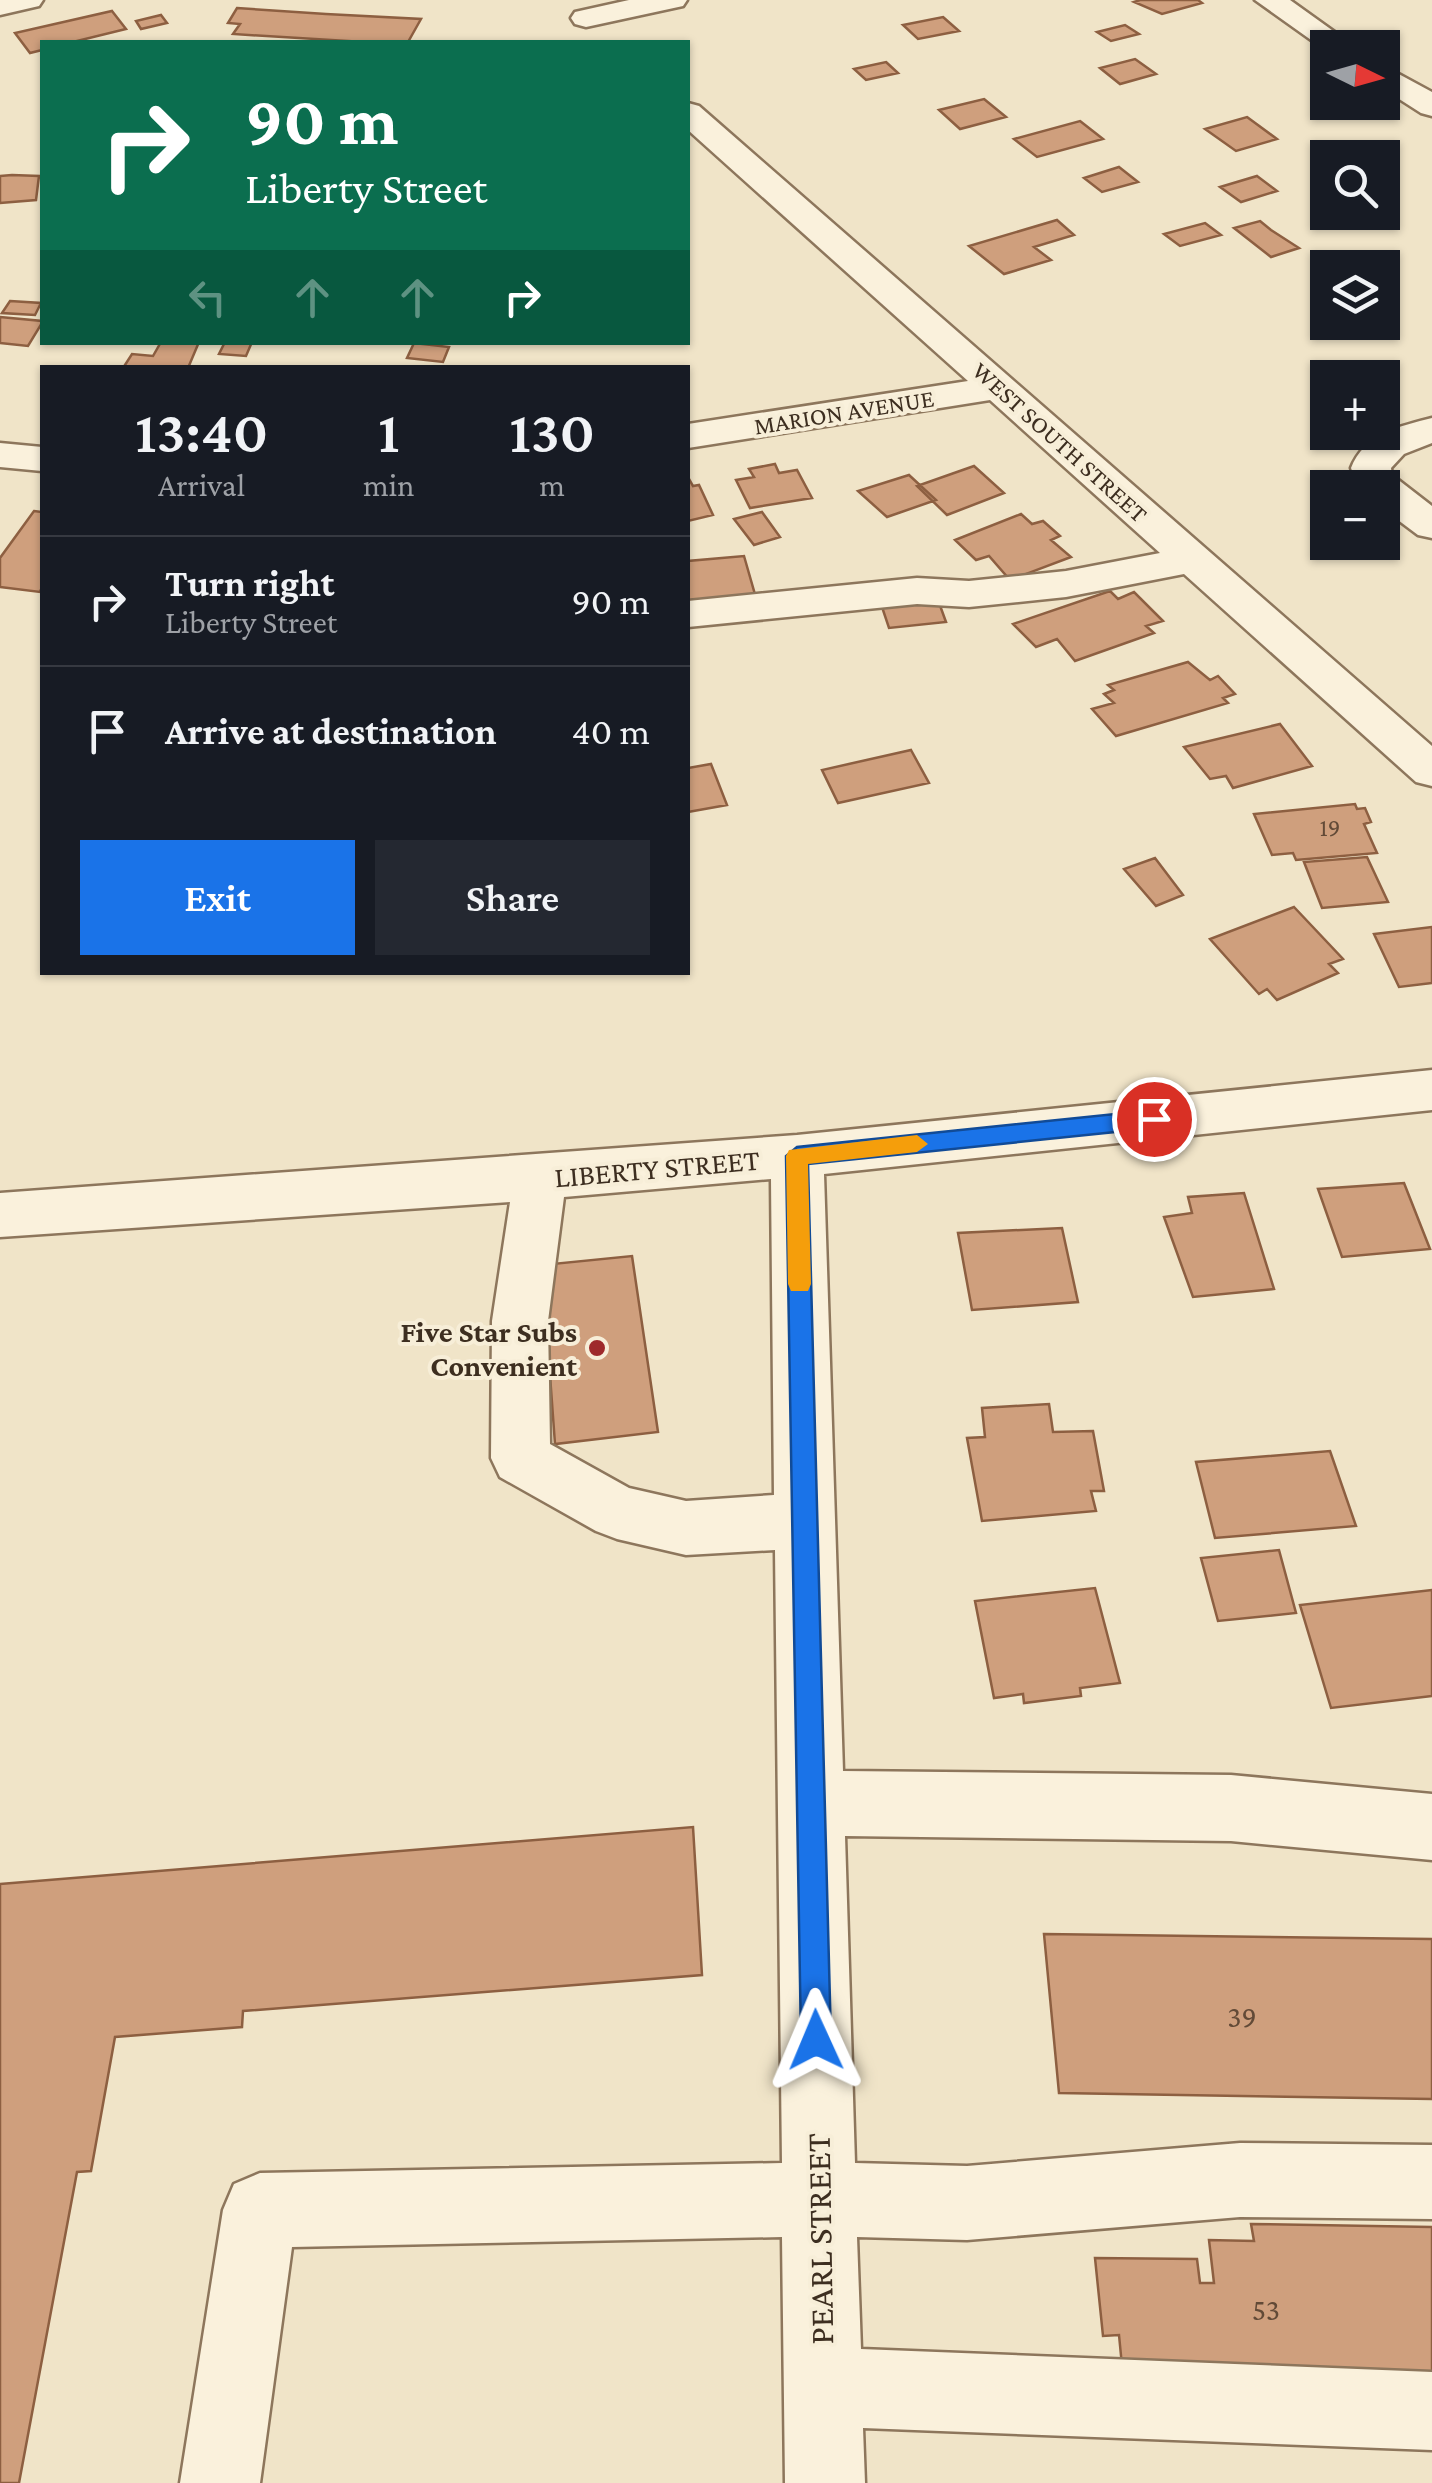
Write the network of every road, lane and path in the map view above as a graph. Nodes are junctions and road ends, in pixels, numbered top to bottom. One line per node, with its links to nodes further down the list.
1 (28, 0): 4 (street)
2 (672, 0): 5 (street)
3 (1270, 0): 6 (street)
4 (0, 6)
5 (576, 9): 7 (street)
6 (1315, 30)
7 (610, 40)
8 (1400, 86): 9 (street)
9 (1432, 106)
10 (696, 128): 11 (street, WEST SOUTH STREET)
11 (1001, 388): 13 (street, MARION AVENUE); 19 (street, WEST SOUTH STREET)
12 (1432, 430): 16 (street)
13 (690, 436)
14 (0, 455): 15 (street)
15 (40, 458)
16 (1372, 470)
17 (1400, 502): 18 (street)
18 (1432, 526)
19 (1191, 560): 20 (street); 21 (street, WEST SOUTH STREET)
20 (690, 614)
21 (1432, 771)
22 (1432, 1090): 23 (street, LIBERTY STREET)
23 (797, 1156): 24 (street, LIBERTY STREET); 26 (street, PEARL STREET)
24 (540, 1178): 25 (street, LIBERTY STREET); 26 (street)
25 (0, 1215)
26 (804, 1521): 27 (street, PEARL STREET)
27 (810, 1803): 28 (street); 30 (street, PEARL STREET)
28 (1432, 1827)
29 (1432, 2182): 30 (street)
30 (820, 2199): 31 (street, PEARL STREET); 33 (street)
31 (824, 2387): 32 (street); 34 (street, PEARL STREET)
32 (1432, 2411)
33 (220, 2483)
34 (825, 2483)

